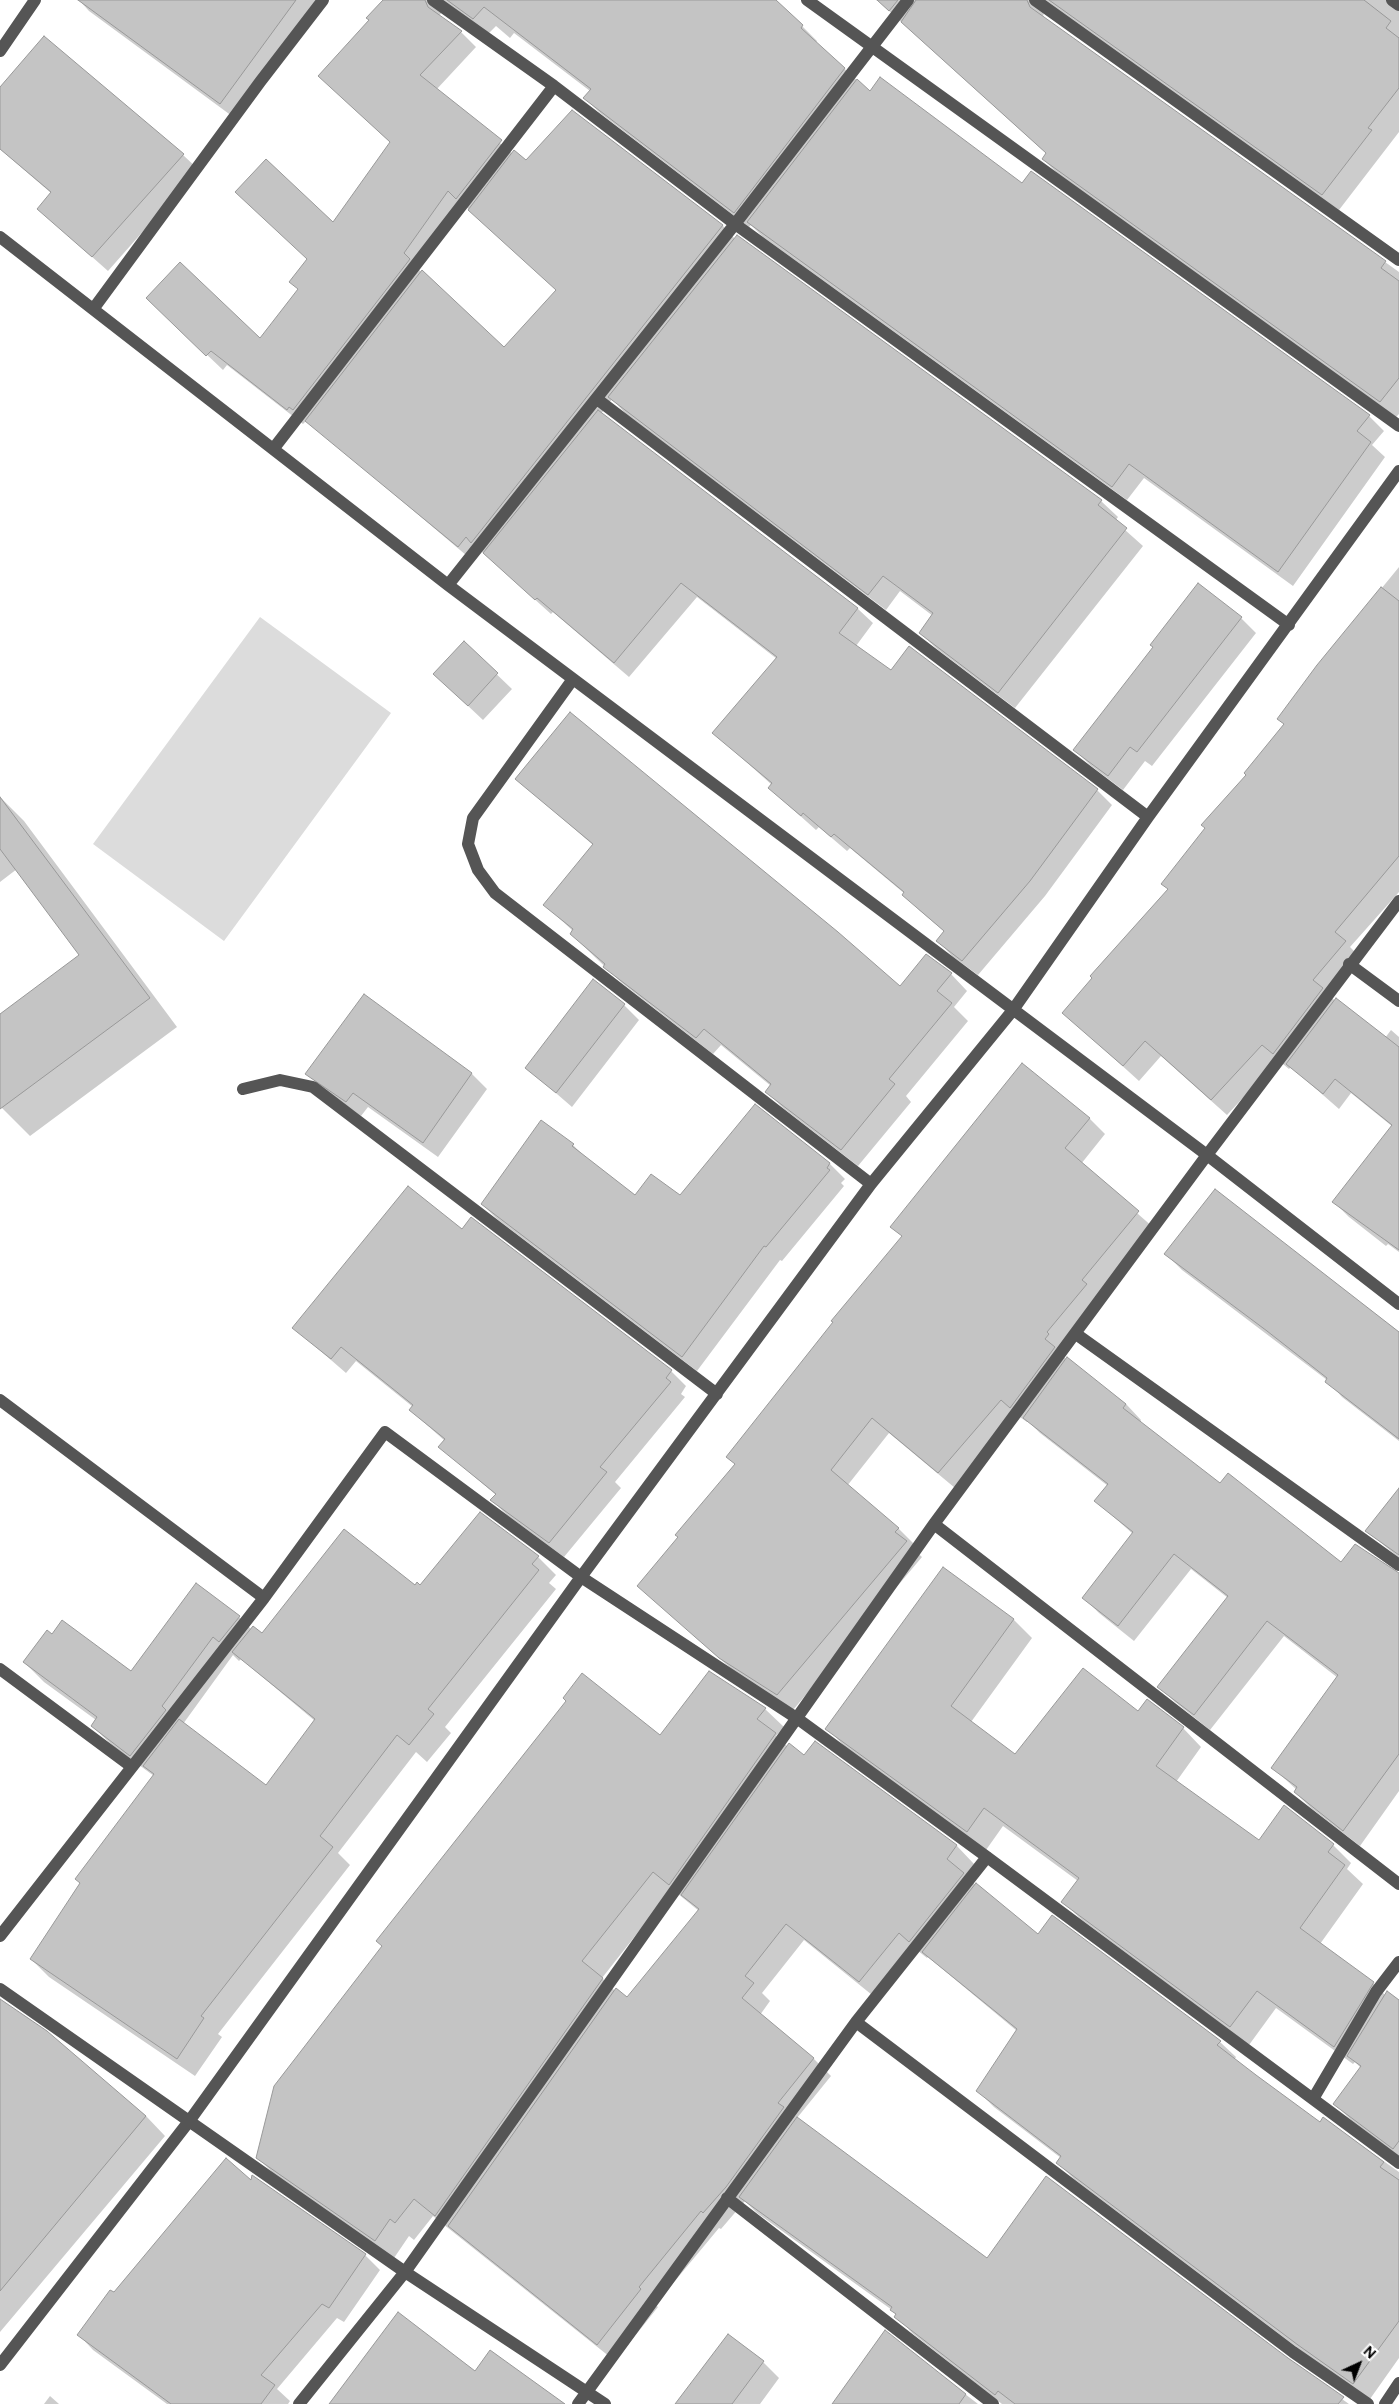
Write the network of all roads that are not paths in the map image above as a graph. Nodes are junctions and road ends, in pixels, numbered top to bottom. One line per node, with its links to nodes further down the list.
1 (35, 0): 10 (street)
2 (323, 0): 15 (street)
3 (433, 0): 11 (street)
4 (807, 0): 9 (street)
5 (908, 0): 9 (street)
6 (1035, 0): 14 (street)
7 (1392, 0): 8 (street)
8 (1399, 5)
9 (872, 48): 12 (street); 17 (street)
10 (0, 51)
11 (554, 86): 12 (street); 18 (street)
12 (735, 224): 16 (street); 21 (street)
13 (0, 237): 15 (street)
14 (1399, 260)
15 (94, 308): 18 (street)
16 (597, 399): 20 (street); 23 (street)
17 (1399, 426)
18 (274, 448): 20 (street)
19 (1399, 471): 21 (street)
20 (448, 585): 22 (street)
21 (1289, 625): 23 (street)
22 (573, 680): 27 (street); 30 (street)
23 (1148, 817): 27 (street)
24 (1399, 901): 25 (street)
25 (1350, 964): 26 (street); 29 (street)
26 (1399, 1001)
27 (1013, 1010): 29 (street); 30 (street)
28 (243, 1089): 33 (street)
29 (1207, 1155): 31 (street); 32 (street)
30 (871, 1184): 33 (street)
31 (1399, 1304)
32 (1076, 1334): 35 (street); 36 (street)
33 (718, 1394): 37 (street)
34 (0, 1400): 38 (street)
35 (934, 1524): 40 (street); 43 (street)
36 (1399, 1565)
37 (581, 1577): 38 (street); 40 (street); 49 (street)
38 (264, 1598): 41 (street)
39 (0, 1669): 41 (street)
40 (798, 1720): 42 (street); 52 (street)
41 (132, 1767): 44 (street)
42 (987, 1857): 47 (street); 48 (street)
43 (1399, 1884)
44 (0, 1936)
45 (1399, 1962): 48 (street)
46 (0, 1989): 49 (street)
47 (856, 2022): 51 (street); 60 (street)
48 (1313, 2099): 50 (street)
49 (190, 2120): 52 (street); 53 (street)
50 (1399, 2162)
51 (727, 2198): 55 (street); 59 (street)
52 (405, 2272): 55 (street); 56 (street)
53 (0, 2365)
54 (1399, 2383): 61 (street)
55 (587, 2391): 57 (street); 58 (street)
56 (300, 2404)
57 (578, 2404)
58 (605, 2404)
59 (993, 2404)
60 (1368, 2404)
61 (1385, 2404)

